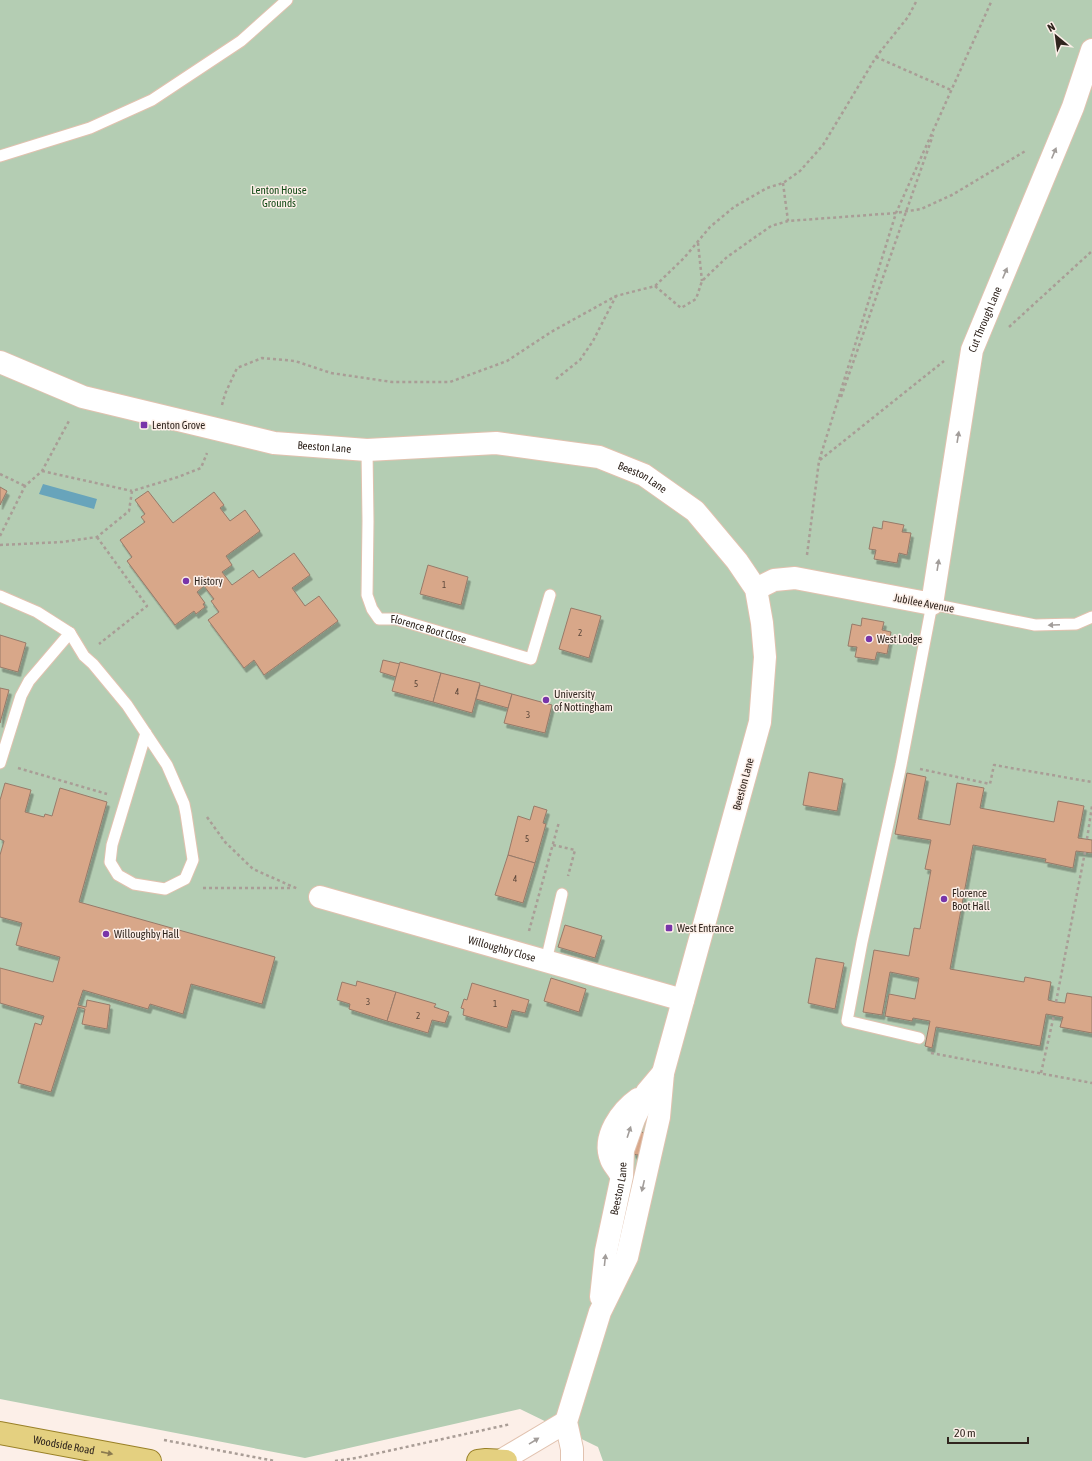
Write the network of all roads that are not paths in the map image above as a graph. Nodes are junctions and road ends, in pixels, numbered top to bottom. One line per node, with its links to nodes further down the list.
1 (287, 0): 3 (lane)
2 (1092, 50): 9 (street, Cut Through Lane, one-way to 2)
3 (0, 156)
4 (0, 362): 5 (street, Beeston Lane)
5 (367, 450): 6 (street, Beeston Lane); 7 (lane, Florence Boot Close)
6 (756, 589): 9 (street, Jubilee Avenue); 17 (street, Beeston Lane)
7 (550, 595)
8 (0, 596): 11 (lane)
9 (932, 604): 10 (lane, Jubilee Avenue, one-way to 9); 18 (lane)
10 (1092, 617)
11 (70, 633): 12 (lane); 13 (lane)
12 (146, 733): 12 (lane)
13 (0, 763)
14 (562, 894): 16 (lane)
15 (320, 897): 16 (street, Willoughby Close)
16 (546, 961): 17 (street, Willoughby Close)
17 (683, 1000): 19 (street, Beeston Lane)
18 (919, 1038)
19 (662, 1073): 20 (street, Beeston Lane, one-way to 20); 20 (street, Beeston Lane, one-way to 19)
20 (600, 1312): 21 (street, Beeston Lane)
21 (566, 1422): 23 (street, one-way to 21); 27 (street)
22 (0, 1433): 24 (main road, Woodside Road, one-way to 24)
23 (502, 1460): 25 (main road); 26 (main road)
24 (150, 1461)
25 (478, 1461)
26 (506, 1461)
27 (572, 1461)

